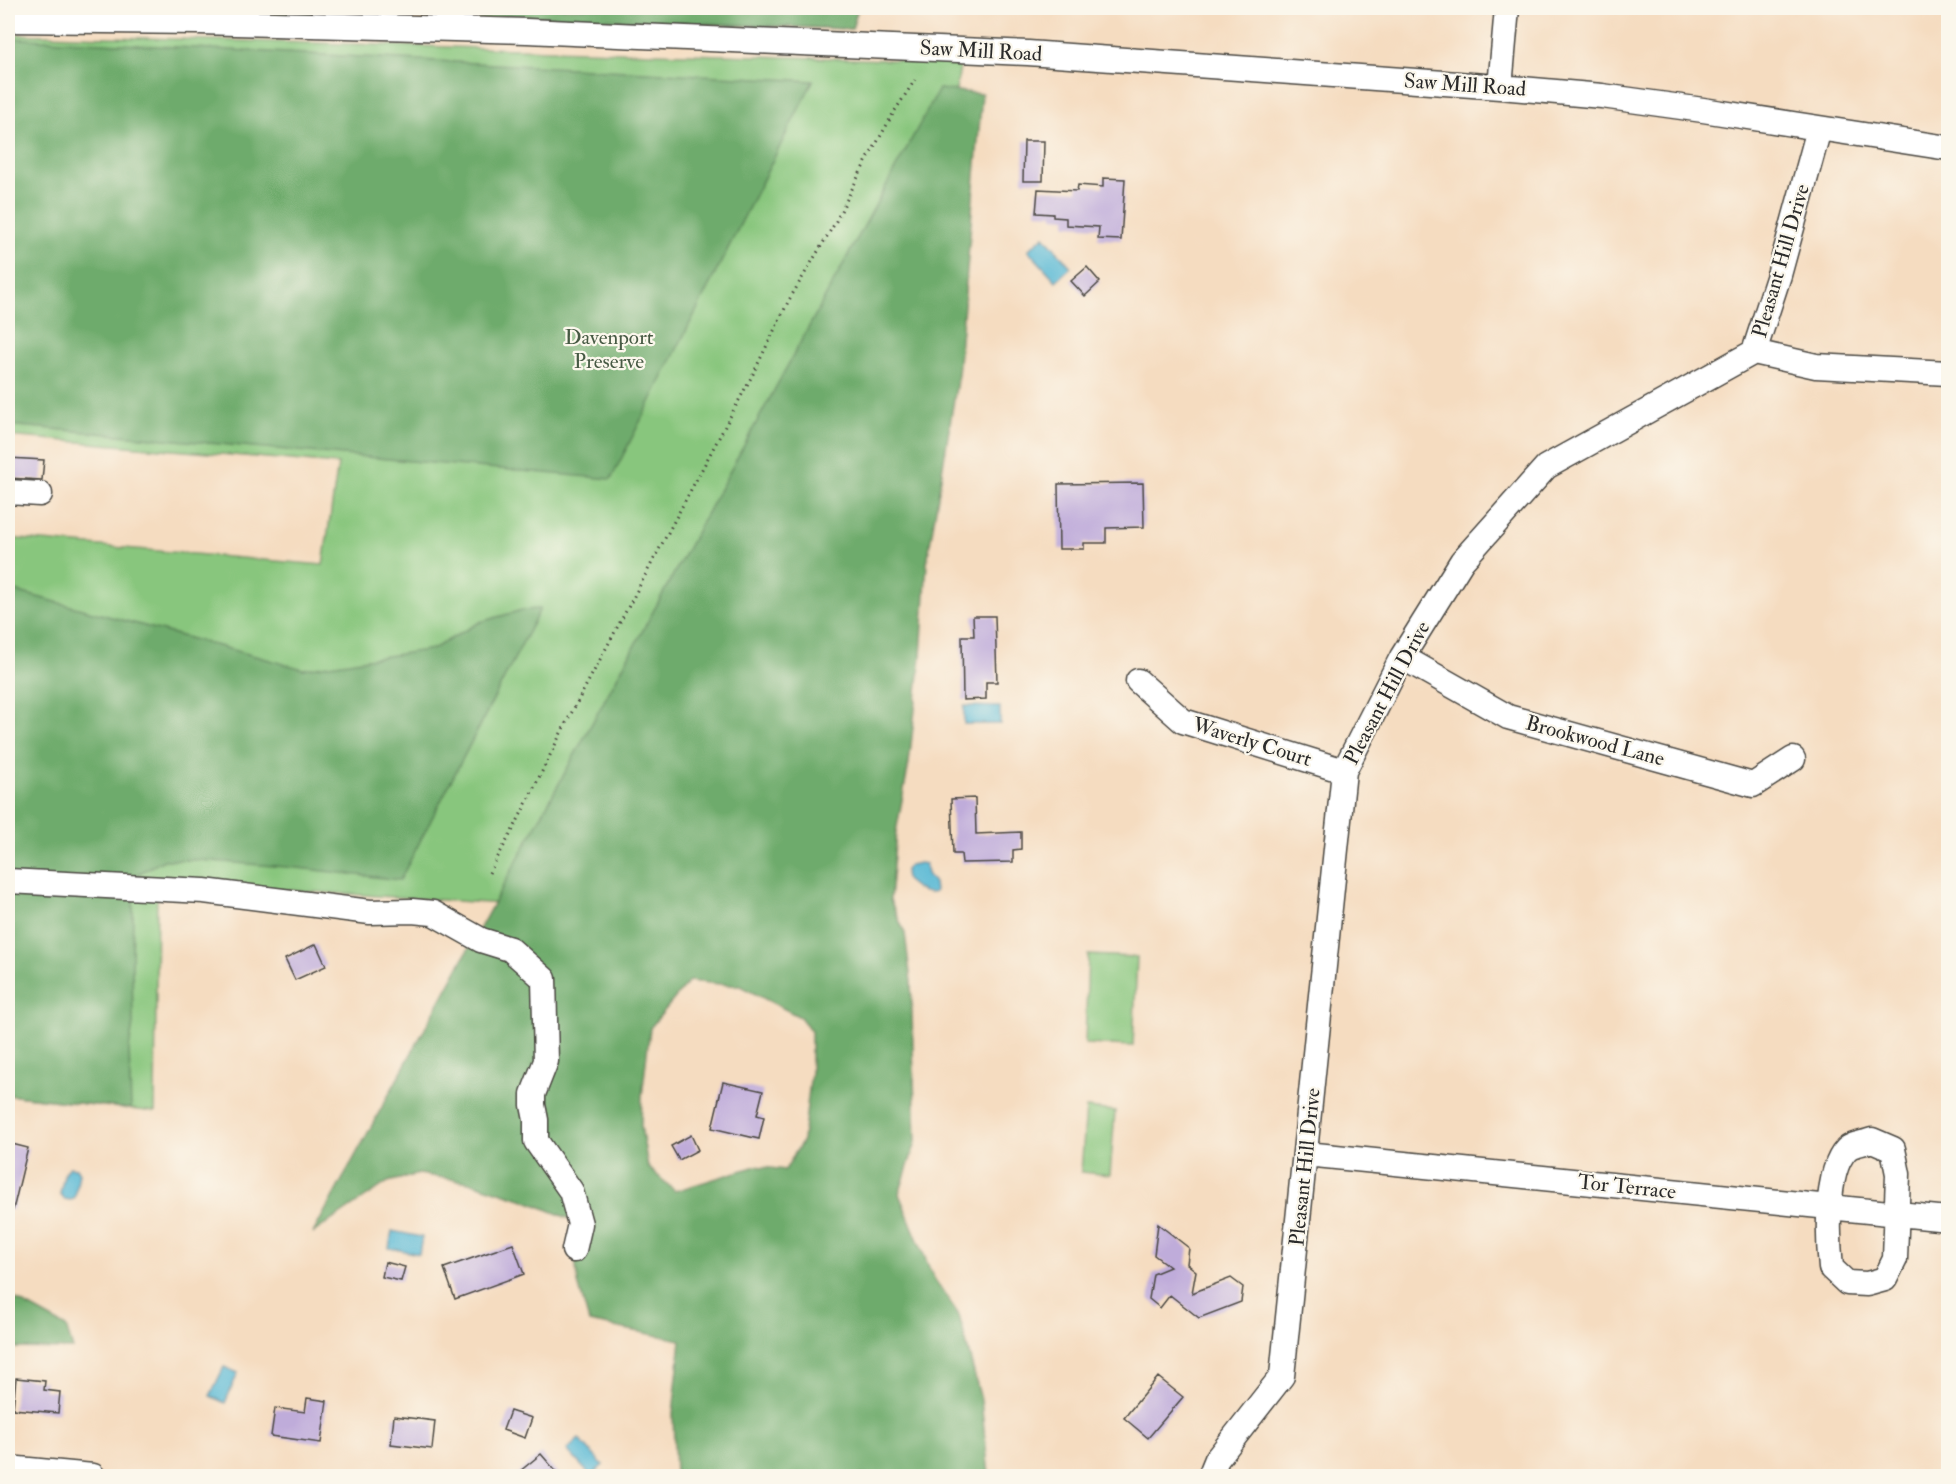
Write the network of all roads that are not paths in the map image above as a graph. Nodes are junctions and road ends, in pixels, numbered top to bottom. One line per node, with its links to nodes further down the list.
1 (1507, 8): 3 (street)
2 (8, 20): 3 (street, Saw Mill Road)
3 (1500, 87): 4 (street, Saw Mill Road)
4 (1819, 129): 5 (street, Saw Mill Road); 6 (street, Pleasant Hill Drive)
5 (1948, 142)
6 (1754, 352): 7 (street); 10 (street, Pleasant Hill Drive)
7 (1948, 373)
8 (8, 492): 9 (street)
9 (40, 494)
10 (1402, 657): 12 (street, Brookwood Lane); 13 (street, Pleasant Hill Drive)
11 (1138, 681): 13 (street, Waverly Court)
12 (1793, 759)
13 (1344, 771): 15 (street, Pleasant Hill Drive)
14 (8, 881): 19 (street)
15 (1306, 1154): 16 (street, Tor Terrace); 22 (street, Pleasant Hill Drive)
16 (1830, 1208): 17 (street, Tor Terrace); 17 (street); 17 (street)
17 (1897, 1215): 18 (street, Tor Terrace)
18 (1948, 1219)
19 (574, 1250)
20 (8, 1468): 21 (street)
21 (93, 1476)
22 (1210, 1476)

